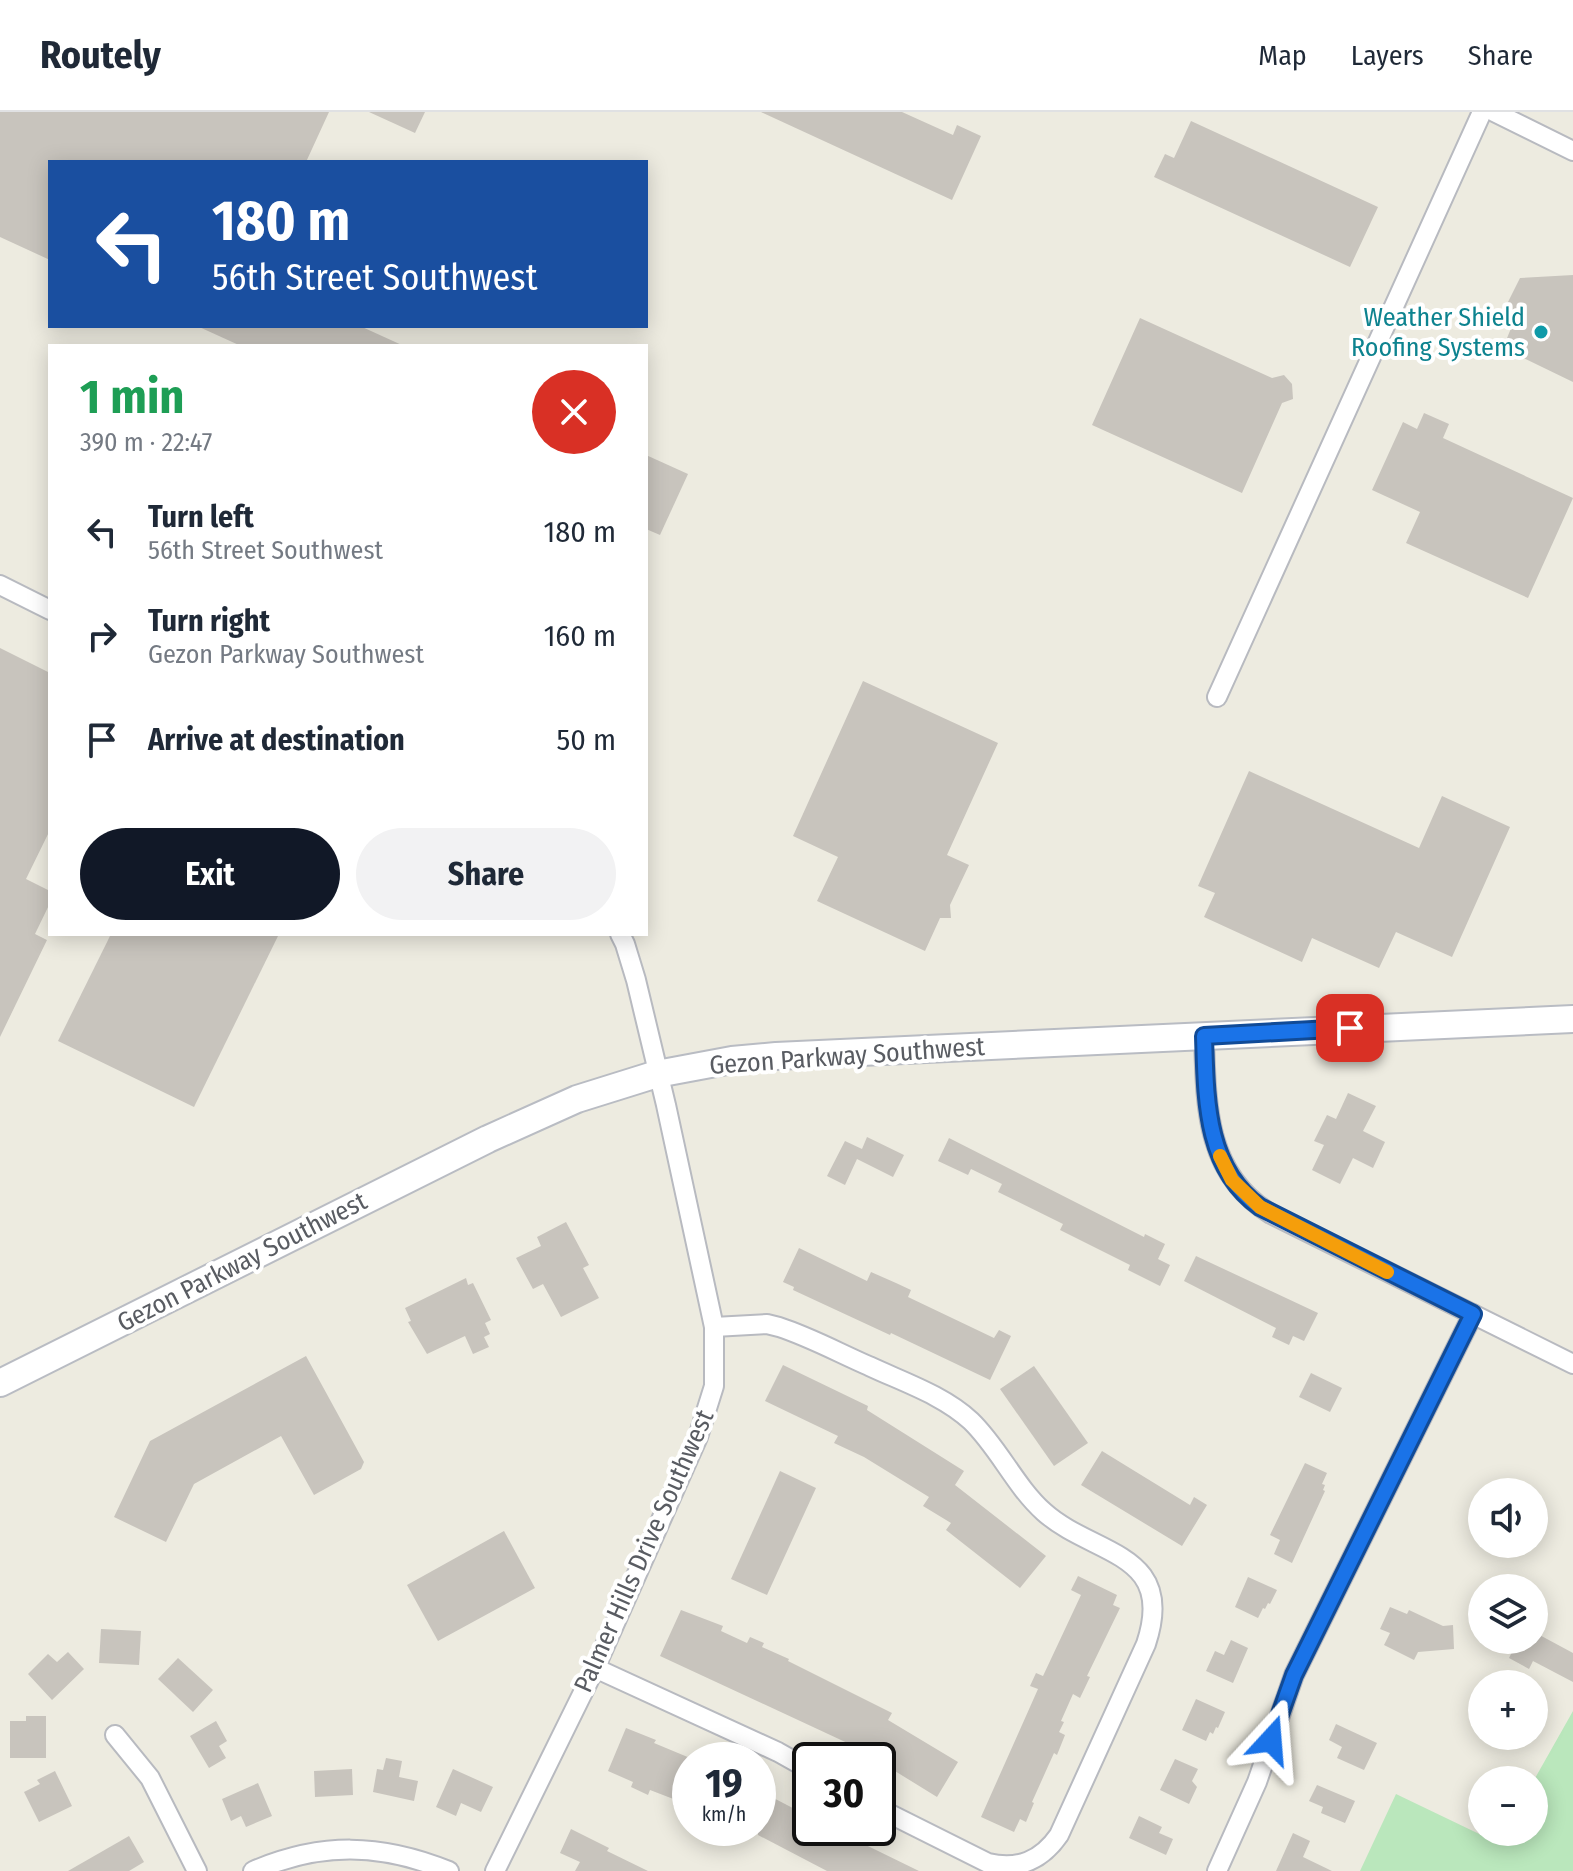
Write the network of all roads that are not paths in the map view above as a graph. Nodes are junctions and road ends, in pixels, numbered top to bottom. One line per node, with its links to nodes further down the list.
1 (1482, 112): 6 (street)
2 (1494, 112): 3 (street)
3 (1573, 151)
4 (0, 585): 5 (street)
5 (48, 609)
6 (1217, 697)
7 (621, 936): 10 (street, Palmer Hills Drive Southwest)
8 (1573, 1019): 9 (main road, Gezon Parkway Southwest)
9 (1204, 1036): 10 (main road, Gezon Parkway Southwest); 11 (street)
10 (657, 1074): 12 (street, Palmer Hills Drive Southwest); 14 (main road, Gezon Parkway Southwest)
11 (1473, 1314): 13 (street); 23 (street)
12 (714, 1327): 15 (street, Palmer Hills Drive Southwest); 18 (street)
13 (1573, 1364)
14 (0, 1383)
15 (595, 1668): 17 (street); 22 (street, Palmer Hills Drive Southwest)
16 (115, 1735): 19 (street)
17 (792, 1760)
18 (896, 1817)
19 (197, 1871)
20 (253, 1871): 21 (street)
21 (449, 1871)
22 (495, 1871)
23 (1217, 1871)

